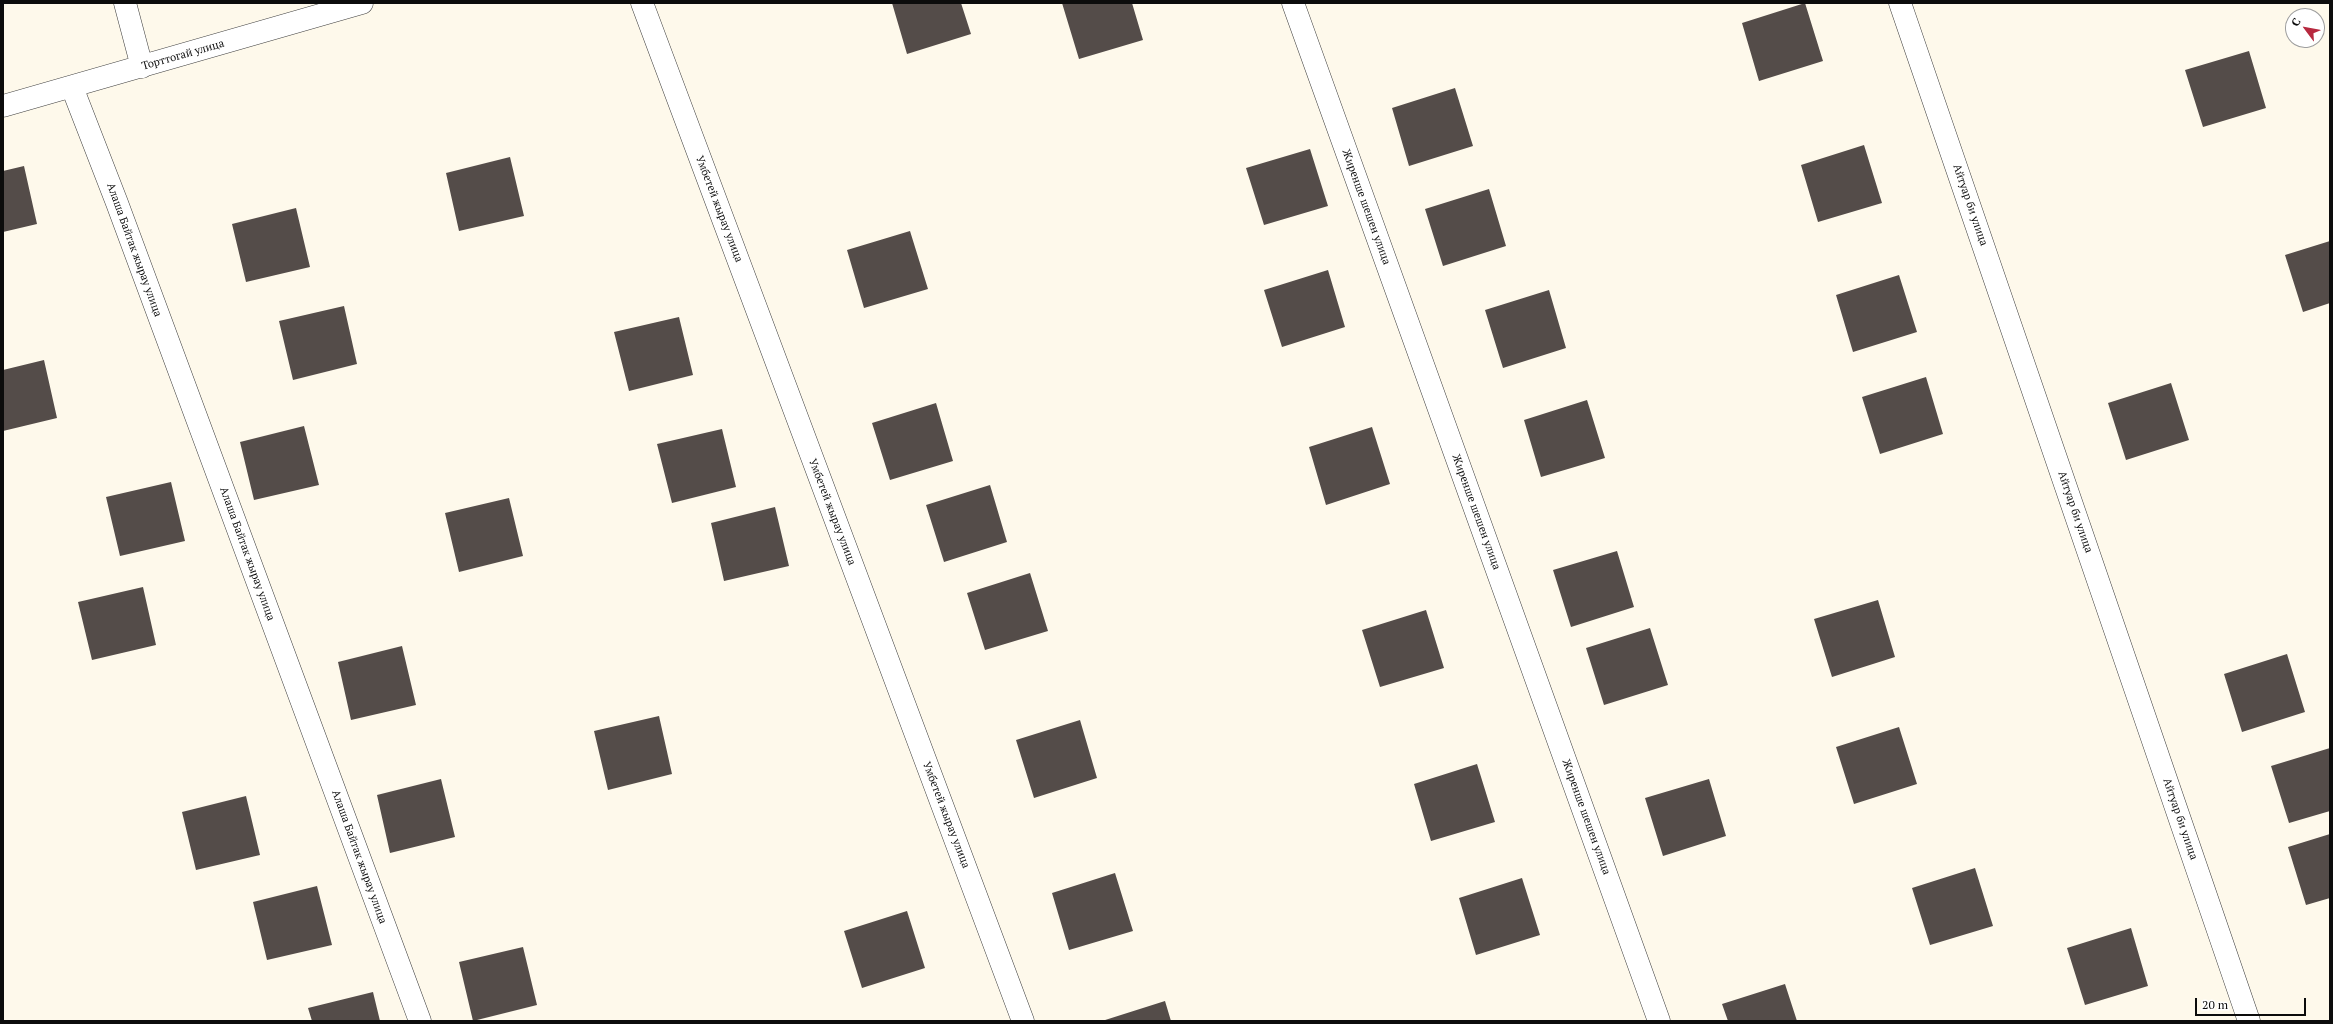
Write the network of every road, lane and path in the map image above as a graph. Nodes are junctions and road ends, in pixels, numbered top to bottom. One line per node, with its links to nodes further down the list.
1 (125, 3): 6 (street)
2 (362, 3): 6 (street, Торттогай улица)
3 (642, 3): 10 (street, Умбетей жырау улица)
4 (1293, 3): 11 (street, Жиренше шешен улица)
5 (1900, 3): 12 (street, Айтуар би улица)
6 (142, 67): 7 (street, Торттогай улица)
7 (72, 87): 8 (street, Торттогай улица); 9 (street, Алаша Байтак жырау улица)
8 (3, 106)
9 (420, 1021)
10 (1023, 1021)
11 (1659, 1021)
12 (2249, 1021)

